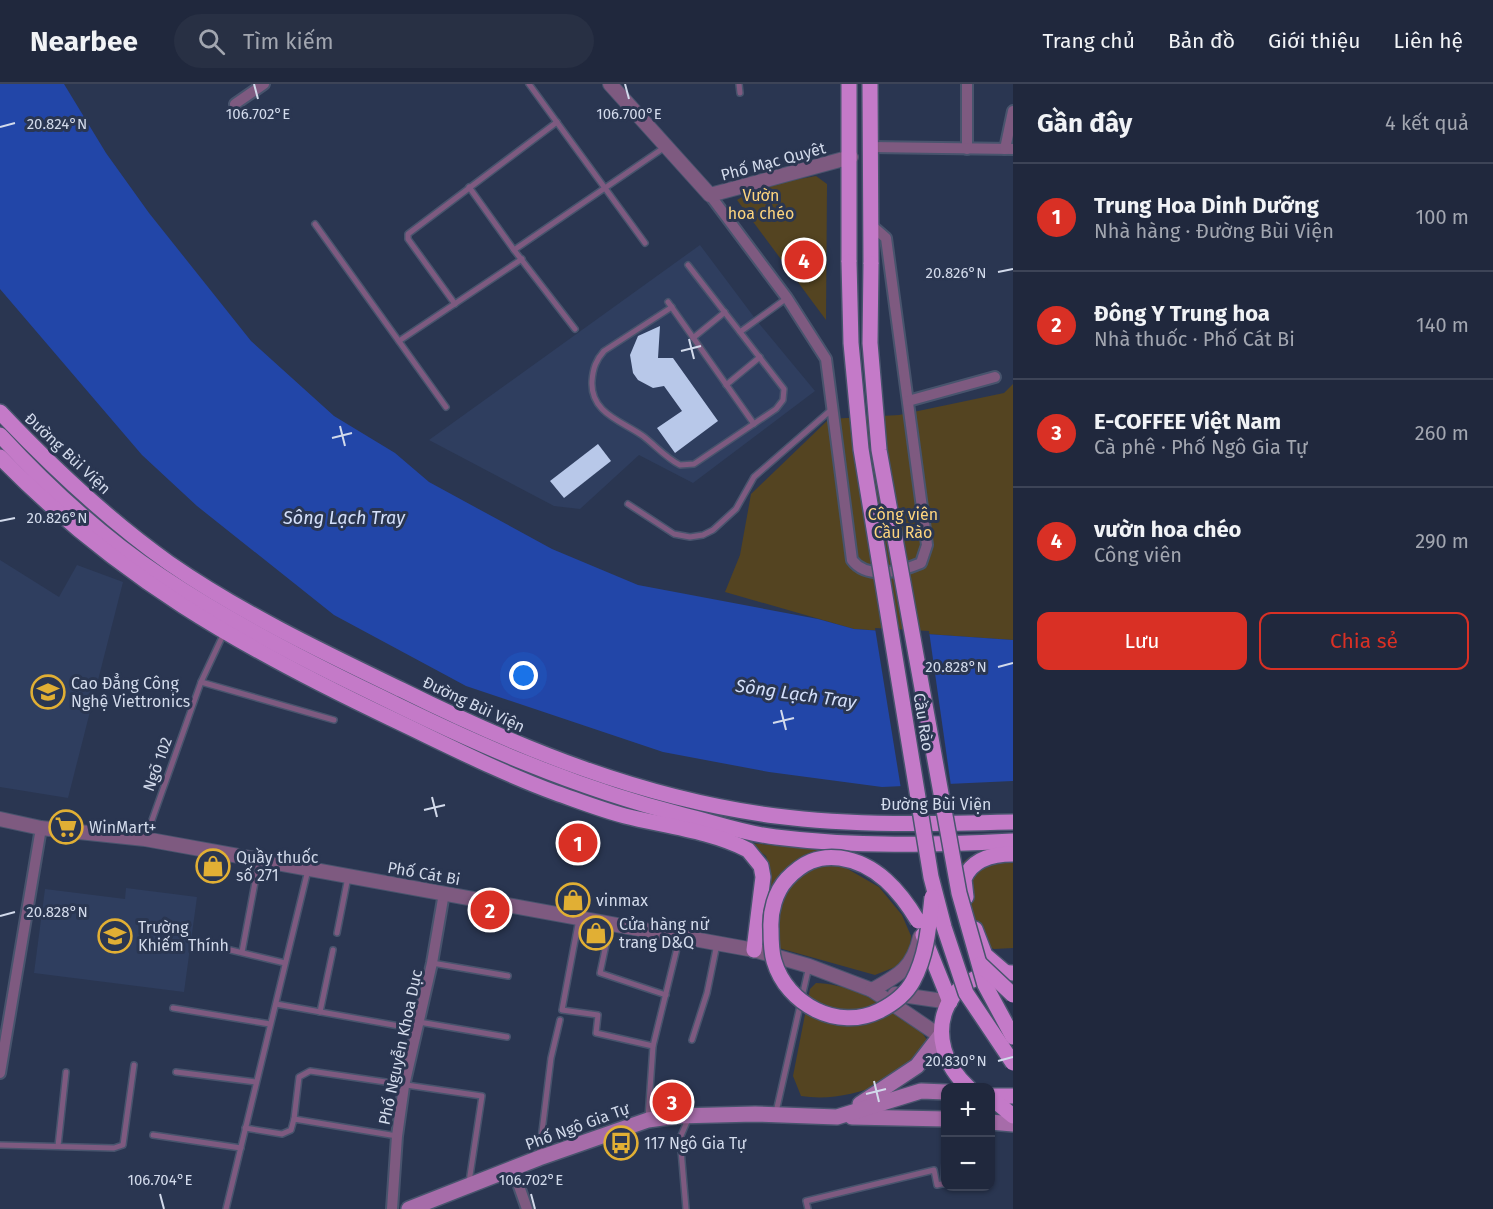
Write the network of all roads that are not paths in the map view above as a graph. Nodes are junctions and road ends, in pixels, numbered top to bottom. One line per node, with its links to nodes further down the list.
1 (264, 84): 9 (street)
2 (528, 84): 11 (lane)
3 (610, 84): 12 (street, Phố Mạc Quyêt)
4 (739, 84): 8 (lane)
5 (849, 84): 16 (main road, Cầu Rào)
6 (870, 84): 13 (main road, Cầu Rào)
7 (967, 84): 14 (street)
8 (740, 93)
9 (235, 104)
10 (1013, 111): 15 (street)
11 (557, 122): 17 (lane); 18 (lane)
12 (665, 147): 18 (lane); 19 (street, Phố Mạc Quyêt)
13 (870, 147): 14 (street); 21 (main road, Cầu Rào)
14 (967, 148): 15 (street)
15 (1009, 149)
16 (851, 156): 19 (street, Phố Mạc Quyêt); 57 (main road, Cầu Rào, bridge)
17 (469, 187): 23 (lane); 27 (lane)
18 (605, 188): 22 (lane); 23 (lane)
19 (710, 195): 26 (street)
20 (315, 224): 32 (lane)
21 (871, 225): 36 (street); 69 (main road, Cầu Rào, bridge)
22 (645, 243)
23 (514, 250): 24 (lane)
24 (522, 259): 27 (lane); 29 (lane)
25 (688, 265): 28 (lane)
26 (787, 298): 30 (lane); 38 (street)
27 (455, 304): 32 (lane)
28 (725, 312): 30 (lane); 31 (lane)
29 (575, 329)
30 (740, 332): 33 (lane)
31 (693, 338): 35 (lane); 40 (lane)
32 (399, 341): 37 (lane)
33 (760, 357): 35 (lane); 40 (lane)
34 (995, 377): 36 (street)
35 (726, 384): 40 (lane)
36 (908, 400): 38 (street)
37 (446, 407)
38 (832, 408): 43 (lane)
39 (0, 412): 49 (main road, Đường Bùi Viện)
40 (754, 424)
41 (0, 435): 47 (main road, Đường Bùi Viện)
42 (0, 457): 44 (main road, Đường Bùi Viện)
43 (628, 504)
44 (225, 633): 45 (lane, Ngõ 102); 47 (main road, Đường Bùi Viện)
45 (201, 682): 46 (lane); 51 (lane, Ngõ 102)
46 (334, 720)
47 (624, 808): 52 (main road, Đường Bùi Viện); 67 (main road, Đường Bùi Viện)
48 (0, 819): 50 (street, Phố Cát Bi)
49 (1013, 822)
50 (41, 828): 51 (street, Phố Cát Bi); 88 (street)
51 (145, 839): 54 (street, Phố Cát Bi)
52 (1013, 841)
53 (1013, 854): 73 (main road)
54 (259, 861): 55 (street, Phố Cát Bi); 68 (lane)
55 (308, 870): 56 (street, Phố Cát Bi); 70 (lane)
56 (348, 877): 58 (street, Phố Cát Bi); 62 (lane)
57 (933, 888): 61 (main road, bridge); 91 (main road, Cầu Rào, bridge)
58 (444, 892): 59 (street, Phố Cát Bi); 71 (street, Phố Nguyễn Khoa Dục)
59 (579, 917): 60 (street, Phố Cát Bi); 90 (lane)
60 (610, 924): 63 (street, Phố Cát Bi); 76 (lane)
61 (920, 926): 75 (street); 78 (main road)
62 (337, 933)
63 (680, 936): 65 (street, Phố Cát Bi); 76 (lane)
64 (193, 941): 68 (lane)
65 (717, 944): 67 (street, Phố Cát Bi); 89 (lane)
66 (333, 950): 81 (lane)
67 (754, 950): 72 (street, Phố Cát Bi)
68 (242, 952): 70 (lane)
69 (979, 962): 77 (main road, bridge); 87 (main road, Cầu Rào, bridge)
70 (285, 963): 79 (lane)
71 (432, 963): 74 (lane); 84 (street, Phố Nguyễn Khoa Dục)
72 (809, 966): 75 (street, Phố Cát Bi); 103 (lane)
73 (1011, 973): 78 (main road)
74 (508, 976)
75 (872, 990): 78 (street, Phố Cát Bi); 85 (street, Phố Cát Bi)
76 (666, 995): 90 (lane)
77 (1013, 995)
78 (950, 1002): 85 (main road)
79 (276, 1004): 81 (lane); 83 (lane)
80 (173, 1008): 83 (lane)
81 (320, 1012): 84 (lane)
82 (560, 1020): 118 (lane)
83 (270, 1024): 96 (lane)
84 (417, 1026): 86 (lane); 98 (street, Phố Nguyễn Khoa Dục)
85 (940, 1036): 97 (main road); 106 (main road)
86 (507, 1037)
87 (1013, 1037)
88 (2, 1039): 95 (street)
89 (692, 1040)
90 (653, 1046): 109 (lane)
91 (1013, 1063)
92 (134, 1065): 116 (lane)
93 (66, 1072): 116 (lane)
94 (176, 1072): 96 (lane)
95 (0, 1073)
96 (256, 1082): 112 (lane)
97 (964, 1083)
98 (404, 1086): 107 (lane); 114 (street, Phố Nguyễn Khoa Dục); 121 (lane)
99 (941, 1092): 106 (main road, Phố Ngô Gia Tự)
100 (995, 1096): 101 (main road)
101 (1013, 1096)
102 (995, 1100): 105 (main road)
103 (776, 1114): 104 (main road, Phố Ngô Gia Tự); 106 (main road, Phố Ngô Gia Tự)
104 (690, 1115): 109 (main road, Phố Ngô Gia Tự); 126 (lane)
105 (1013, 1116)
106 (837, 1117): 108 (main road)
107 (294, 1119): 112 (lane); 114 (lane)
108 (941, 1119)
109 (648, 1120): 118 (main road, Phố Ngô Gia Tự)
110 (995, 1122): 111 (main road)
111 (1013, 1124)
112 (245, 1128): 117 (lane)
113 (153, 1135): 117 (lane)
114 (397, 1136): 123 (street, Phố Nguyễn Khoa Dục)
115 (0, 1145): 116 (lane)
116 (58, 1146)
117 (241, 1148): 122 (lane)
118 (539, 1158): 119 (main road, Phố Ngô Gia Tự)
119 (513, 1169): 121 (main road, Phố Ngô Gia Tự); 125 (street)
120 (941, 1184): 127 (lane)
121 (469, 1187): 124 (main road, Phố Ngô Gia Tự)
122 (226, 1209)
123 (392, 1209)
124 (409, 1209)
125 (527, 1209)
126 (686, 1209)
127 (808, 1209)

